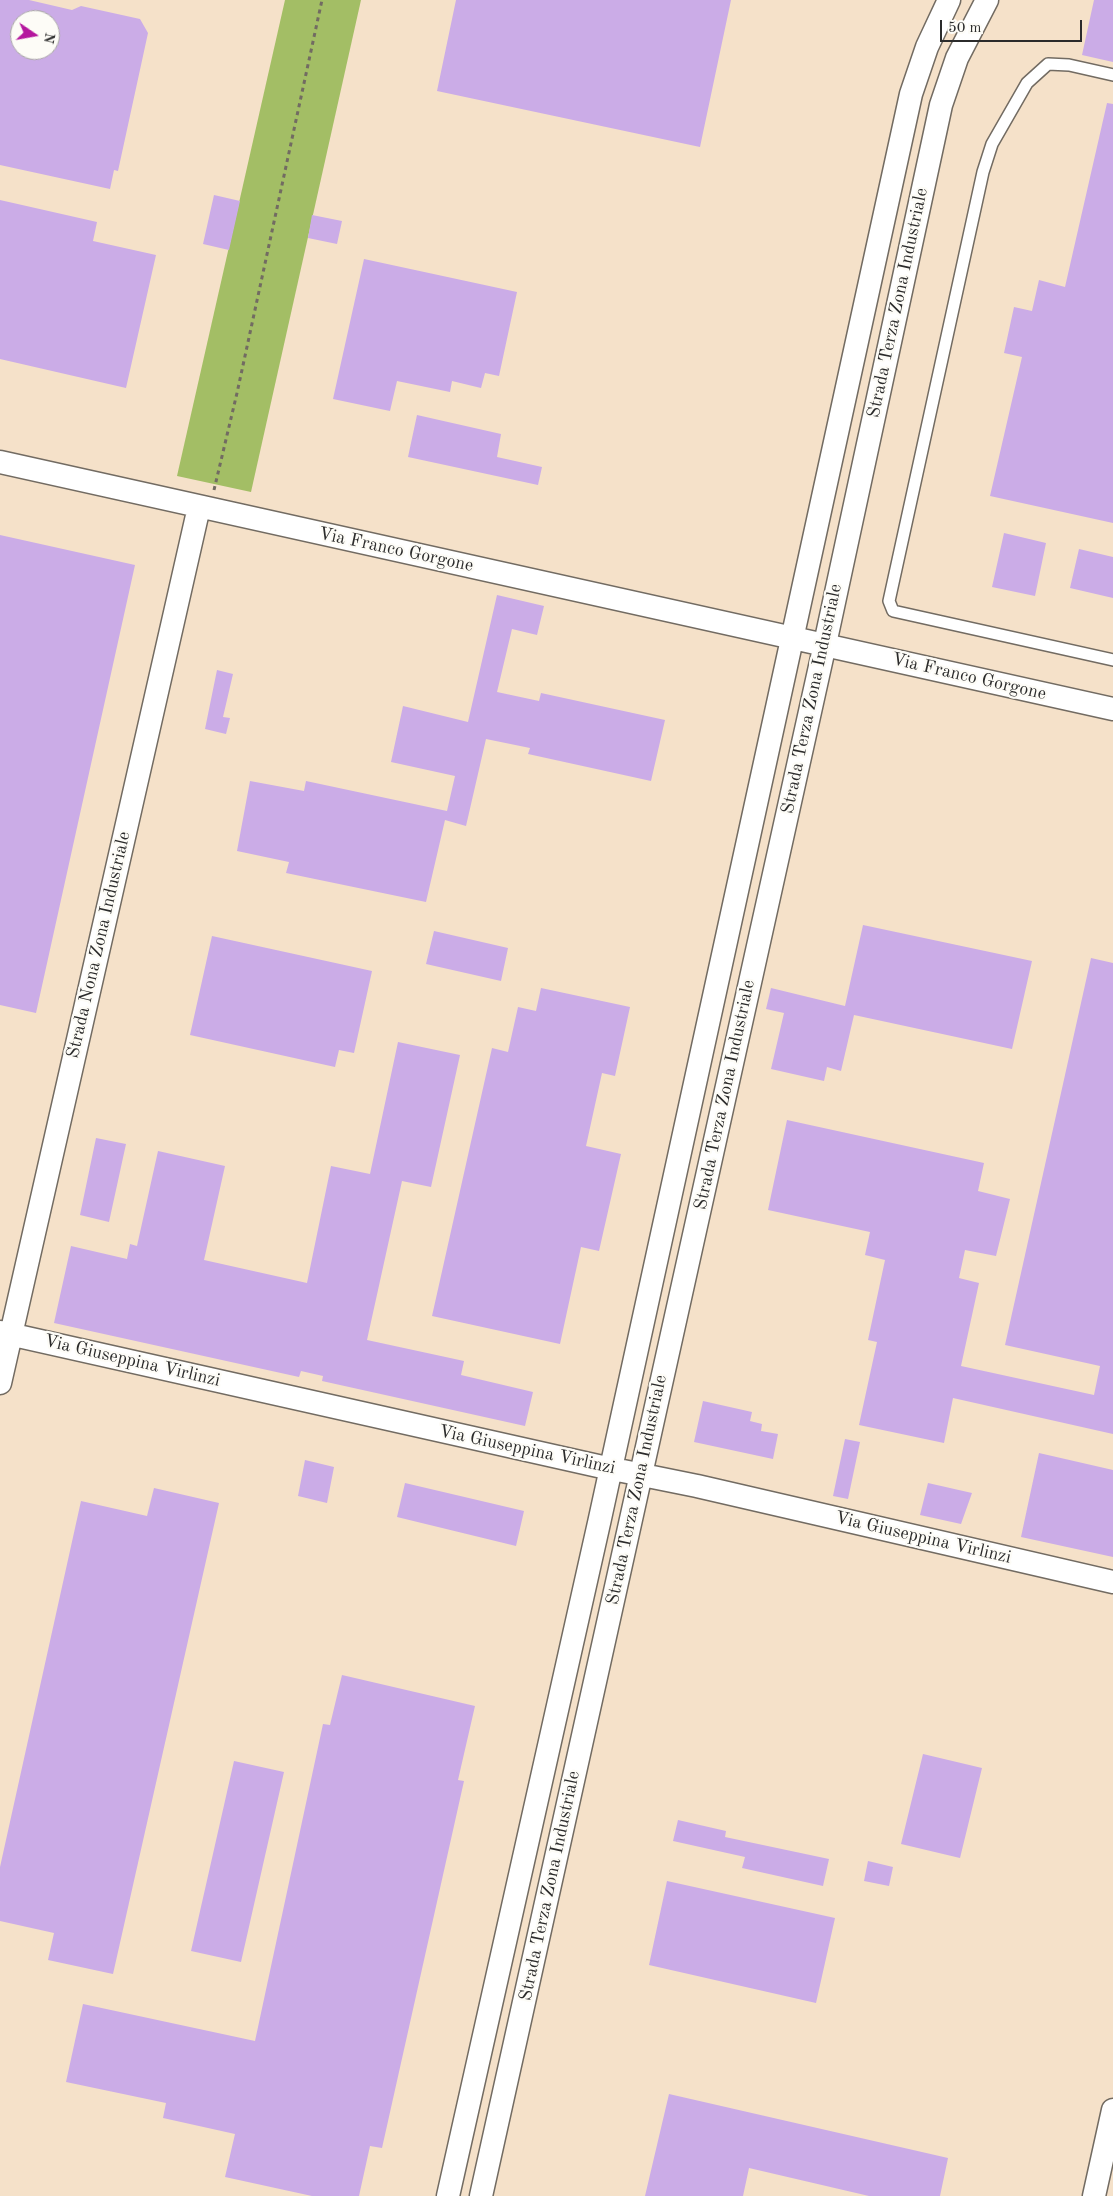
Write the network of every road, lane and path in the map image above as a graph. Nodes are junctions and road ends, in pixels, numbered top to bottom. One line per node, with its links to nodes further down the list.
1 (322, 0): 6 (path)
2 (949, 0): 7 (street, Strada Terza Zona Industriale)
3 (986, 0): 8 (street, Strada Terza Zona Industriale)
4 (1113, 75): 9 (lane)
5 (0, 462): 6 (street, Via Franco Gorgone)
6 (204, 508): 7 (street, Via Franco Gorgone); 11 (street, Strada Nona Zona Industriale)
7 (792, 637): 8 (street, Via Franco Gorgone); 13 (street, Strada Terza Zona Industriale)
8 (825, 644): 10 (street, Via Franco Gorgone); 14 (street, Strada Terza Zona Industriale)
9 (1113, 660)
10 (1113, 709)
11 (6, 1333): 12 (street, Strada Nona Zona Industriale); 13 (street, Via Giuseppina Virlinzi)
12 (0, 1383)
13 (610, 1469): 14 (street, Via Giuseppina Virlinzi); 17 (street, Strada Terza Zona Industriale)
14 (641, 1475): 15 (street, Via Giuseppina Virlinzi); 18 (street, Strada Terza Zona Industriale)
15 (1113, 1582)
16 (1113, 2110): 19 (street)
17 (448, 2196)
18 (481, 2196)
19 (1094, 2196)

